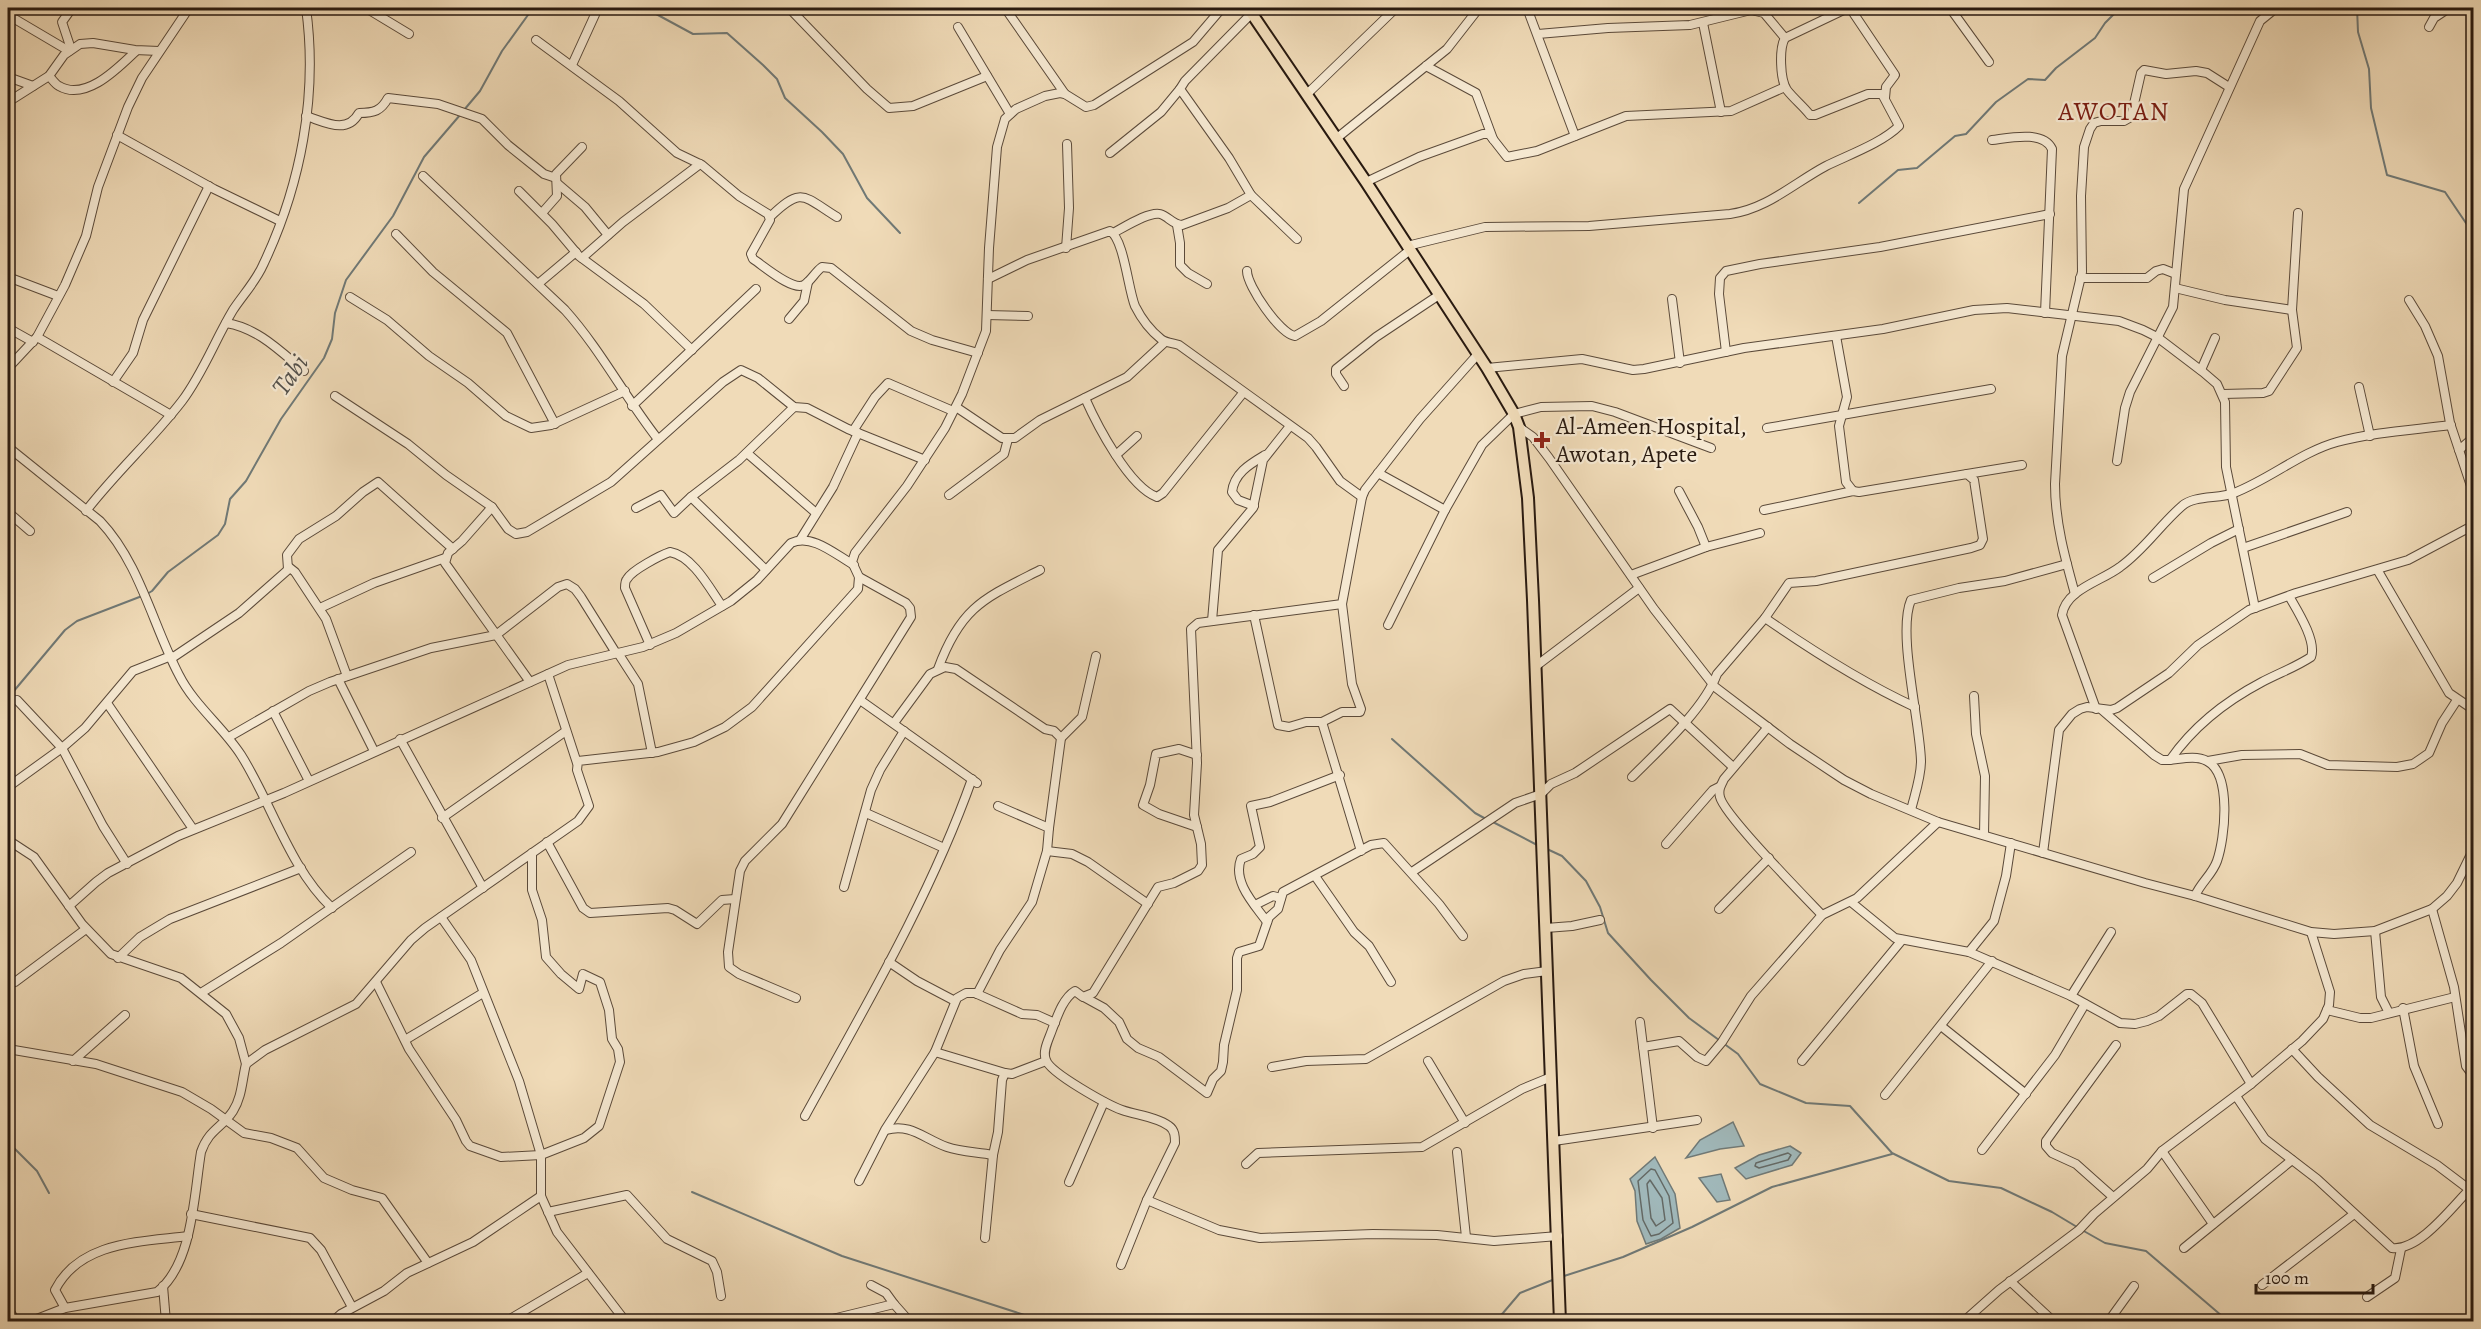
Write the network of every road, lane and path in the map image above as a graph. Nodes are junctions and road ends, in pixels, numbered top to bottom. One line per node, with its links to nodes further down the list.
1 (72, 8): 27 (street)
2 (189, 8): 29 (street)
3 (306, 8): 47 (street)
4 (366, 8): 23 (street)
5 (598, 8): 31 (street)
6 (789, 8): 34 (street)
7 (1005, 8): 40 (street)
8 (1222, 8): 40 (street)
9 (1396, 8): 41 (street)
10 (1479, 8): 32 (street)
11 (1527, 8): 24 (street)
12 (1848, 8): 25 (street); 43 (street)
13 (1950, 8): 30 (street)
14 (2276, 8): 38 (street)
15 (2449, 8): 22 (street)
16 (2470, 8): 18 (street)
17 (1250, 10): 39 (street); 41 (main road)
18 (2474, 11)
19 (8, 15): 27 (street)
20 (1702, 22): 24 (street); 25 (street); 45 (street)
21 (958, 27): 34 (street)
22 (2428, 27)
23 (409, 34)
24 (1538, 34): 49 (street)
25 (1785, 38): 37 (street)
26 (536, 40): 31 (street)
27 (70, 50): 28 (street); 33 (street)
28 (136, 51): 29 (street); 33 (street)
29 (159, 51): 48 (street)
30 (1989, 62)
31 (572, 65): 56 (street)
32 (1426, 66): 50 (street); 51 (street)
33 (49, 76): 36 (street)
34 (987, 76): 46 (street)
35 (11, 78): 36 (street); 42 (street)
36 (33, 86): 42 (street)
37 (1785, 87): 43 (street); 45 (street)
38 (2229, 87): 78 (street); 80 (street)
39 (1180, 89): 55 (street); 62 (street)
40 (1065, 94): 46 (street)
41 (1307, 94): 50 (main road)
42 (19, 95): 44 (street)
43 (1885, 98): 75 (street)
44 (8, 102)
45 (1721, 112): 49 (street)
46 (1010, 114): 81 (street)
47 (306, 116): 58 (street); 68 (street)
48 (117, 135): 60 (street); 88 (street)
49 (1575, 136): 51 (street)
50 (1337, 138): 59 (main road)
51 (1494, 140): 59 (street)
52 (1992, 140): 65 (street)
53 (1067, 144): 74 (street)
54 (582, 147): 58 (street)
55 (1110, 153)
56 (700, 164): 66 (street); 72 (street)
57 (423, 176): 83 (street)
58 (557, 181): 63 (street); 72 (street)
59 (1366, 182): 75 (main road)
60 (209, 186): 68 (street); 114 (street)
61 (519, 191): 63 (street)
62 (1251, 195): 69 (street); 73 (street)
63 (542, 213): 76 (street)
64 (2298, 213): 92 (street)
65 (2050, 214): 93 (street); 106 (street)
66 (770, 217): 67 (street); 82 (street)
67 (837, 217)
68 (280, 221): 98 (street)
69 (1177, 225): 70 (street); 84 (street)
70 (1113, 233): 74 (street); 104 (street)
71 (396, 234): 129 (street)
72 (608, 235): 76 (street)
73 (1297, 239)
74 (1066, 248): 81 (street)
75 (1409, 248): 77 (street); 87 (main road)
76 (579, 255): 83 (street); 105 (street)
77 (1247, 271)
78 (2176, 273): 80 (street); 85 (street)
79 (8, 277): 88 (street)
80 (2080, 278): 96 (street)
81 (988, 279): 94 (street)
82 (808, 282): 97 (street); 107 (street)
83 (538, 284): 118 (street)
84 (1208, 284)
85 (2175, 288): 92 (street); 103 (street)
86 (756, 289): 105 (street)
87 (1440, 295): 108 (main road); 115 (street)
88 (58, 296): 102 (street)
89 (350, 297): 129 (street)
90 (1672, 299): 109 (street)
91 (2409, 300): 131 (street)
92 (2292, 310): 120 (street)
93 (2045, 313): 96 (street); 100 (street)
94 (987, 315): 95 (street); 107 (street)
95 (1028, 316)
96 (2070, 316): 103 (street); 176 (street)
97 (789, 319)
98 (226, 323): 113 (street); 128 (street)
99 (8, 328): 102 (street)
100 (1836, 336): 106 (street); 126 (street)
101 (2215, 338): 112 (street)
102 (35, 339): 110 (street); 114 (street)
103 (2159, 339): 112 (street); 147 (street)
104 (1165, 342): 119 (street); 122 (street)
105 (692, 350): 123 (street)
106 (1726, 352): 109 (street)
107 (978, 353): 125 (street)
108 (1478, 354): 111 (main road); 149 (street)
109 (1680, 363): 111 (street)
110 (8, 368)
111 (1487, 368): 127 (main road)
112 (2201, 370): 120 (street)
113 (304, 371)
114 (113, 382): 128 (street)
115 (1344, 386)
116 (2360, 387): 136 (street)
117 (1991, 389): 126 (street)
118 (625, 391): 123 (street); 129 (street)
119 (1243, 393): 130 (street); 144 (street)
120 (2223, 394): 153 (street)
121 (335, 396): 158 (street)
122 (1085, 398): 139 (street); 144 (street)
123 (632, 406): 138 (street)
124 (794, 407): 134 (street); 138 (street); 143 (street)
125 (955, 409): 134 (street); 139 (street); 146 (street)
126 (1843, 413): 133 (street); 152 (street)
127 (1514, 414): 132 (main road); 141 (street); 161 (street)
128 (171, 415): 163 (street)
129 (555, 424)
130 (1290, 426): 145 (street); 157 (street)
131 (2451, 426): 136 (street); 142 (street)
132 (1519, 427): 182 (street); 201 (main road)
133 (1767, 428)
134 (856, 432): 146 (street); 166 (street)
135 (1137, 436): 144 (street)
136 (2370, 436): 153 (street)
137 (2474, 437): 142 (street)
138 (657, 438): 158 (street)
139 (1008, 439): 154 (street)
140 (8, 447): 163 (street)
141 (1711, 448)
142 (2459, 450): 155 (street)
143 (747, 453): 156 (street); 166 (street)
144 (1116, 455)
145 (1265, 455): 160 (street); 160 (street)
146 (925, 460): 177 (street)
147 (2116, 461)
148 (2022, 465): 150 (street)
149 (1378, 472): 157 (street); 161 (street)
150 (1967, 474): 152 (street); 193 (street)
151 (1679, 490): 172 (street)
152 (1853, 491): 162 (street)
153 (2233, 493): 168 (street); 186 (street)
154 (949, 495)
155 (2474, 495)
156 (691, 497): 159 (street); 179 (street)
157 (1362, 497): 188 (street)
158 (492, 507): 174 (street)
159 (636, 507)
160 (1254, 507): 194 (street)
161 (1445, 510): 195 (street)
162 (1764, 510)
163 (86, 511): 200 (street)
164 (8, 512): 169 (street)
165 (2347, 512): 173 (street)
166 (816, 513): 171 (street)
167 (2474, 525): 181 (street)
168 (2239, 529): 173 (street); 184 (street)
169 (30, 531)
170 (1760, 533): 172 (street)
171 (800, 540): 177 (street); 179 (street)
172 (1706, 547): 182 (street)
173 (2243, 548): 191 (street)
174 (453, 549): 175 (street); 178 (street)
175 (445, 558): 190 (street); 196 (street)
176 (2067, 564): 186 (street); 213 (street)
177 (854, 565): 183 (street)
178 (288, 569): 190 (street); 200 (street)
179 (766, 570): 189 (street)
180 (1040, 570): 202 (street)
181 (2378, 570): 187 (street); 211 (street)
182 (1630, 575): 185 (street)
183 (859, 577): 210 (street); 228 (street)
184 (2153, 578)
185 (1639, 588): 201 (street); 207 (street)
186 (2075, 594): 214 (street)
187 (2289, 596): 191 (street); 230 (street)
188 (1342, 604): 192 (street); 218 (street)
189 (722, 606): 197 (street); 197 (street)
190 (320, 608): 204 (street)
191 (2255, 608): 214 (street)
192 (1254, 615): 194 (street); 218 (street)
193 (1765, 618): 207 (street); 213 (street)
194 (1212, 621): 229 (street)
195 (1388, 625)
196 (496, 635): 198 (street); 204 (street); 206 (street)
197 (650, 645): 198 (street)
198 (617, 653): 203 (street); 228 (street)
199 (1096, 656): 224 (street)
200 (171, 657): 212 (street); 223 (street)
201 (1536, 666): 239 (main road)
202 (938, 669): 219 (street); 224 (street)
203 (548, 674): 206 (street); 221 (street)
204 (347, 676): 205 (street)
205 (338, 679): 216 (street); 227 (street)
206 (530, 681): 225 (street)
207 (1713, 684): 217 (street); 220 (street)
208 (1974, 696): 249 (street)
209 (17, 700): 226 (street)
210 (860, 700): 219 (street); 270 (street)
211 (2457, 700): 215 (street); 231 (street)
212 (107, 703): 226 (street); 248 (street)
213 (1915, 707): 242 (street)
214 (2099, 709): 230 (street); 260 (street)
215 (2474, 710)
216 (273, 711): 223 (street); 236 (street)
217 (1685, 721): 233 (street); 235 (street); 239 (street)
218 (1322, 722): 234 (street)
219 (894, 723): 222 (street)
220 (1768, 728): 233 (street); 242 (street)
221 (566, 731): 232 (street); 244 (street)
222 (904, 731): 243 (street); 254 (street)
223 (228, 738): 240 (street)
224 (1061, 738): 247 (street)
225 (400, 739): 227 (street); 244 (street)
226 (62, 748): 237 (street); 262 (street)
227 (374, 751): 236 (street)
228 (652, 753): 232 (street)
229 (1197, 755): 246 (street); 246 (street)
230 (2170, 760): 231 (street)
231 (2208, 761): 268 (street)
232 (577, 763): 251 (street)
233 (1733, 767): 238 (street)
234 (1340, 775): 257 (street); 273 (street)
235 (1632, 777)
236 (309, 781): 240 (street)
237 (8, 787)
238 (1719, 787): 253 (street); 261 (street)
239 (1541, 794): 264 (street); 282 (main road)
240 (266, 801): 248 (street); 263 (street)
241 (998, 806): 247 (street)
242 (1911, 810): 245 (street)
243 (866, 813): 254 (street); 266 (street)
244 (442, 818): 267 (street)
245 (1938, 822): 249 (street); 271 (street)
246 (1197, 827): 272 (street)
247 (1049, 828): 256 (street)
248 (193, 830): 262 (street)
249 (1984, 835): 252 (street)
250 (8, 840): 274 (street)
251 (547, 842): 259 (street); 270 (street)
252 (2011, 843): 260 (street); 289 (street)
253 (1666, 844)
254 (944, 848): 292 (street)
255 (2474, 848): 277 (street)
256 (1047, 851): 272 (street); 299 (street)
257 (1361, 851): 264 (street); 265 (street)
258 (411, 852): 275 (street)
259 (532, 853): 267 (street); 344 (street)
260 (2043, 853): 268 (street)
261 (1769, 858): 276 (street); 278 (street)
262 (127, 864): 274 (street)
263 (302, 868): 275 (street); 290 (street)
264 (1412, 872): 287 (street)
265 (1315, 876): 269 (street); 294 (street)
266 (844, 886)
267 (483, 888): 279 (street)
268 (2195, 896): 286 (street)
269 (1281, 898): 273 (street); 281 (street)
270 (735, 899): 303 (street)
271 (1851, 902): 278 (street); 288 (street)
272 (1148, 904): 301 (street)
273 (1255, 905): 281 (street)
274 (69, 906): 283 (street)
275 (332, 908): 297 (street)
276 (1719, 909)
277 (2432, 909): 284 (street); 302 (street)
278 (1822, 915): 315 (street)
279 (441, 917): 295 (street); 298 (street)
280 (1600, 920): 282 (street)
281 (1267, 922): 301 (street)
282 (1546, 928): 293 (main road)
283 (86, 929): 290 (street); 296 (street)
284 (2374, 931): 286 (street); 308 (street)
285 (2111, 932): 300 (street)
286 (2311, 932): 307 (street)
287 (1463, 936)
288 (1902, 940): 289 (street); 322 (street)
289 (1969, 952): 291 (street)
290 (118, 958): 297 (street)
291 (1992, 960): 300 (street); 312 (street)
292 (889, 962): 304 (street); 333 (street)
293 (1547, 971): 324 (street); 326 (main road)
294 (1391, 981)
295 (376, 982): 313 (street); 323 (street)
296 (8, 984)
297 (201, 993): 323 (street)
298 (483, 993): 313 (street); 344 (street)
299 (976, 994): 304 (street); 311 (street)
300 (2071, 996): 305 (street)
301 (1083, 997): 311 (street)
302 (2455, 997): 306 (street); 327 (street)
303 (796, 998)
304 (955, 1001): 318 (street)
305 (2085, 1004): 328 (street); 329 (street)
306 (2403, 1008): 308 (street); 337 (street)
307 (2327, 1010): 308 (street); 317 (street)
308 (2389, 1012)
309 (125, 1015): 319 (street)
310 (1640, 1022): 315 (street)
311 (1055, 1023): 321 (street)
312 (1941, 1026): 329 (street); 330 (street)
313 (405, 1040): 344 (street)
314 (2116, 1045): 352 (street)
315 (1643, 1047): 338 (street)
316 (8, 1049): 319 (street)
317 (2292, 1049): 328 (street); 350 (street)
318 (935, 1052): 325 (street); 339 (street)
319 (73, 1060): 334 (street)
320 (1428, 1060): 336 (street)
321 (1046, 1061): 325 (street); 332 (street)
322 (1802, 1061)
323 (246, 1064): 334 (street)
324 (1272, 1067)
325 (1005, 1073): 345 (street)
326 (1551, 1077): 336 (street); 340 (main road)
327 (2474, 1077)
328 (2251, 1084): 331 (street)
329 (2026, 1094): 341 (street)
330 (1885, 1095)
331 (2236, 1095): 342 (street); 346 (street)
332 (1104, 1101): 349 (street); 353 (street)
333 (805, 1116)
334 (225, 1119): 355 (street); 364 (street)
335 (1697, 1120): 338 (street)
336 (1465, 1123): 347 (street)
337 (2438, 1124)
338 (1653, 1128): 340 (street)
339 (885, 1130): 345 (street); 348 (street)
340 (1554, 1141): 359 (main road)
341 (1982, 1150)
342 (2162, 1151): 352 (street); 357 (street)
343 (1457, 1152): 360 (street)
344 (541, 1155): 351 (street)
345 (993, 1155): 361 (street)
346 (2292, 1160): 356 (street); 357 (street)
347 (1246, 1164)
348 (859, 1181)
349 (1069, 1182)
350 (2471, 1191): 363 (street)
351 (541, 1196): 354 (street); 364 (street)
352 (2113, 1197): 367 (street)
353 (1147, 1200): 360 (street); 365 (street)
354 (548, 1212): 366 (street); 372 (street)
355 (191, 1214): 358 (street); 375 (street)
356 (2354, 1214): 363 (street); 369 (street)
357 (2213, 1224): 362 (street)
358 (188, 1236): 370 (street); 377 (street)
359 (1558, 1236): 360 (street); 386 (main road)
360 (1466, 1237)
361 (986, 1238)
362 (2184, 1248)
363 (2401, 1249): 373 (street)
364 (428, 1263): 375 (street)
365 (1122, 1265)
366 (588, 1273): 382 (street); 383 (street)
367 (2010, 1281): 387 (street); 388 (street)
368 (871, 1285): 374 (street)
369 (2262, 1285)
370 (163, 1286): 377 (street); 380 (street)
371 (2134, 1286): 389 (street)
372 (721, 1296)
373 (2367, 1297)
374 (894, 1304): 384 (street); 385 (street)
375 (352, 1307): 381 (street)
376 (8, 1308): 378 (street)
377 (64, 1308): 379 (street)
378 (16, 1322)
379 (29, 1322)
380 (166, 1322)
381 (332, 1322)
382 (505, 1322)
383 (626, 1322)
384 (820, 1322)
385 (910, 1322)
386 (1560, 1322)
387 (1963, 1322)
388 (2054, 1322)
389 (2108, 1322)

